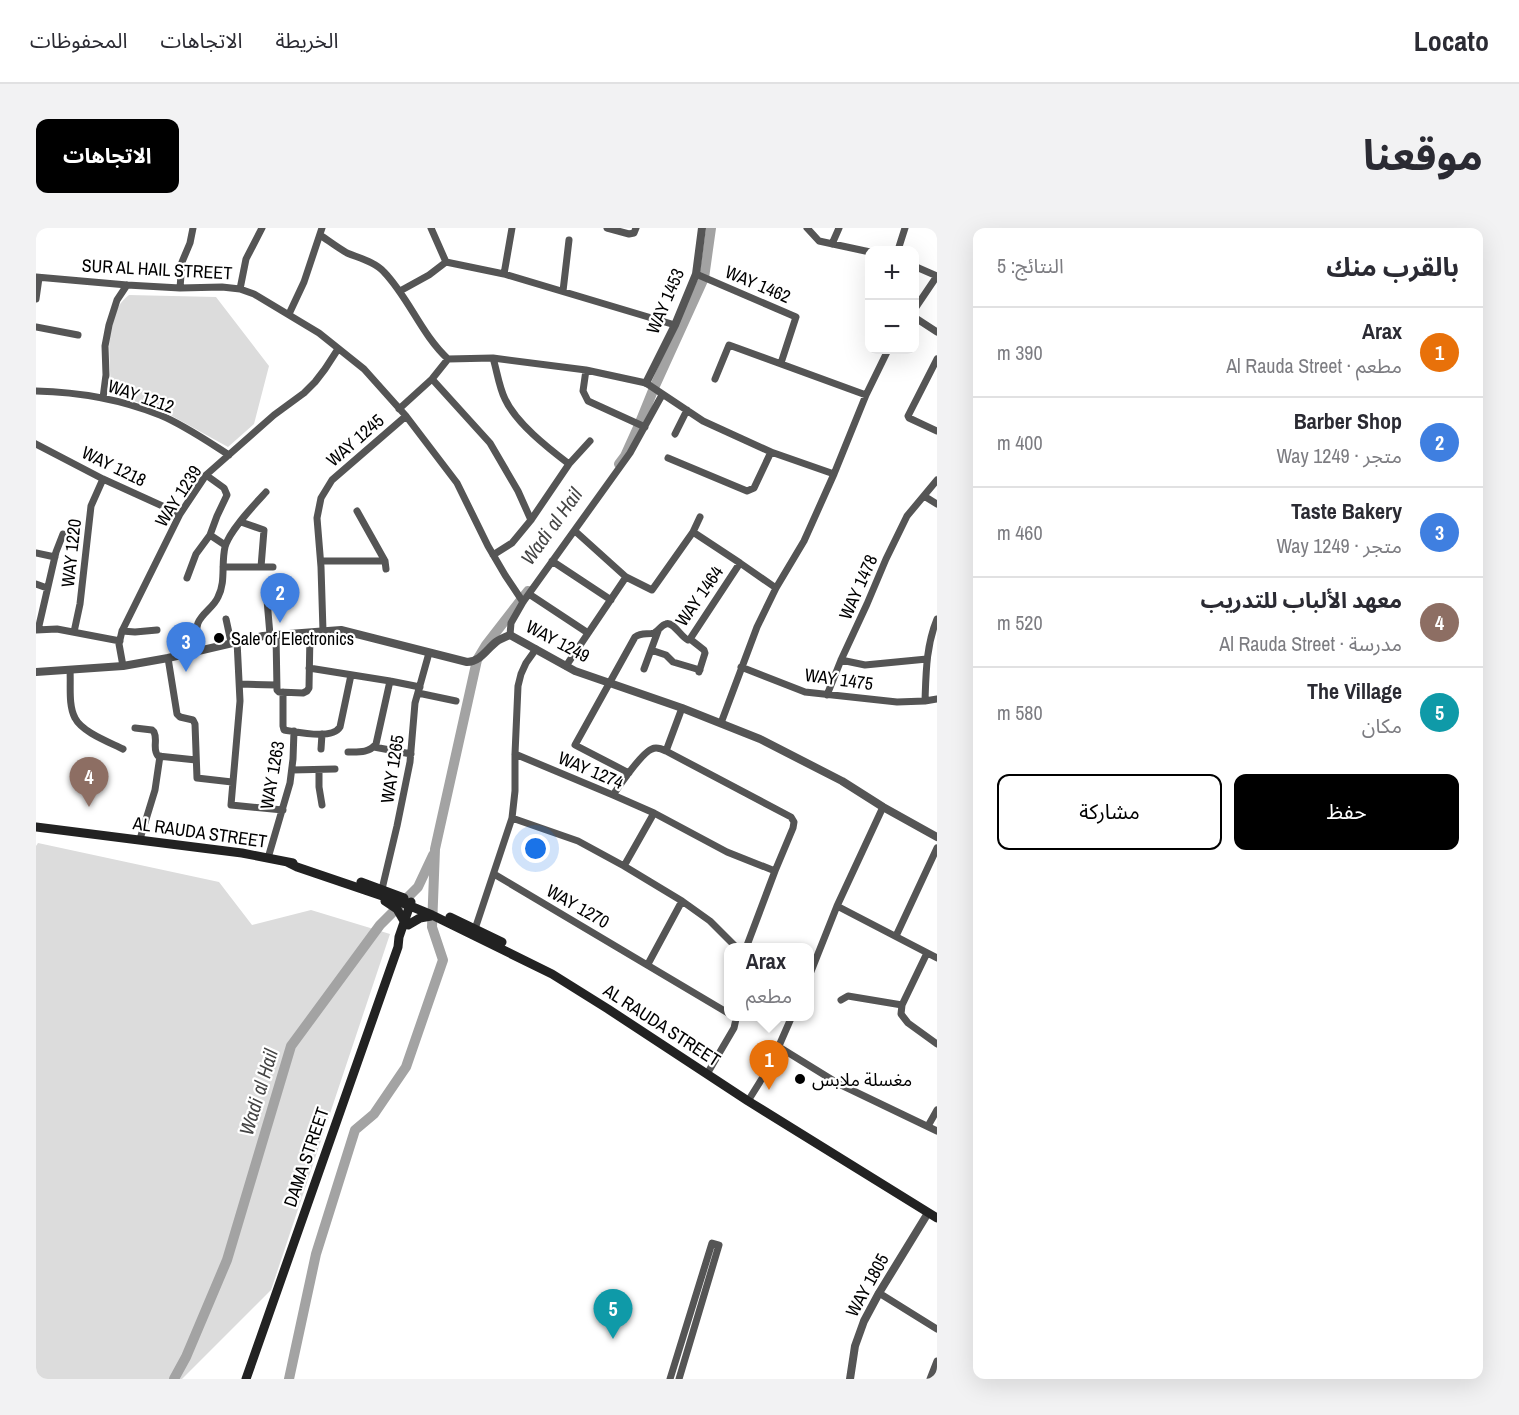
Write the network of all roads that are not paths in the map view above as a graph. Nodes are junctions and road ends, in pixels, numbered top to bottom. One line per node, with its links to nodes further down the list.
1 (193, 228): 23 (street)
2 (262, 228): 24 (street)
3 (431, 228): 16 (street)
4 (512, 228): 18 (street)
5 (607, 228): 6 (street)
6 (636, 228)
7 (702, 228): 19 (street, WAY 1453)
8 (807, 228): 13 (street)
9 (838, 228): 13 (street)
10 (904, 228): 14 (street)
11 (321, 231): 25 (street); 29 (street)
12 (568, 240): 26 (street)
13 (832, 244): 15 (street)
14 (899, 246)
15 (865, 251)
16 (446, 262): 18 (street); 25 (street)
17 (919, 268): 20 (street)
18 (504, 274): 26 (street)
19 (696, 274): 31 (street, WAY 1453); 40 (street, WAY 1462)
20 (937, 276): 28 (street)
21 (38, 277): 22 (street, SUR AL HAIL STREET); 27 (street)
22 (127, 285): 23 (street, SUR AL HAIL STREET); 48 (street)
23 (180, 288): 24 (street, SUR AL HAIL STREET)
24 (240, 289): 29 (street, SUR AL HAIL STREET)
25 (400, 291): 38 (street)
26 (563, 291): 31 (street)
27 (36, 299)
28 (919, 304)
29 (289, 314): 35 (street, SUR AL HAIL STREET)
30 (919, 320): 33 (street)
31 (675, 325): 44 (street, WAY 1453)
32 (36, 327): 34 (street)
33 (937, 332)
34 (78, 335)
35 (338, 349): 49 (street, SUR AL HAIL STREET); 58 (street, WAY 1239)
36 (886, 354): 47 (street)
37 (493, 358): 38 (street); 41 (street); 60 (street)
38 (447, 359): 42 (street)
39 (937, 359): 53 (street)
40 (781, 363): 43 (street); 47 (street)
41 (586, 370): 44 (street); 52 (street)
42 (432, 379): 49 (street); 71 (street)
43 (715, 379)
44 (646, 382): 46 (street)
45 (36, 391): 48 (street, WAY 1212)
46 (662, 395): 50 (street); 52 (street)
47 (866, 395): 61 (street)
48 (103, 398): 58 (street, WAY 1212)
49 (399, 409): 51 (street, SUR AL HAIL STREET)
50 (687, 410): 54 (street); 57 (street)
51 (406, 416): 79 (street, SUR AL HAIL STREET); 81 (street, WAY 1245)
52 (645, 427): 73 (street)
53 (937, 431)
54 (675, 434)
55 (590, 441): 60 (street)
56 (36, 444): 63 (street, WAY 1218)
57 (771, 452): 59 (street); 61 (street)
58 (229, 455): 62 (street, WAY 1239)
59 (668, 459)
60 (568, 464): 71 (street)
61 (834, 474): 93 (street)
62 (206, 475): 69 (street, WAY 1239); 76 (street)
63 (103, 479): 69 (street, WAY 1218); 105 (street, WAY 1220)
64 (937, 480): 66 (street, WAY 1478)
65 (266, 492): 72 (street)
66 (924, 496): 67 (street); 119 (street, WAY 1478)
67 (937, 504)
68 (357, 512): 82 (street)
69 (180, 514): 102 (street, WAY 1239)
70 (700, 517): 74 (street)
71 (531, 520): 79 (street)
72 (241, 522): 77 (street); 86 (street)
73 (575, 531): 83 (street); 89 (street)
74 (693, 532): 84 (street, WAY 1464); 89 (street)
75 (63, 534): 80 (street)
76 (210, 535): 77 (street); 90 (street)
77 (225, 545): 85 (street)
78 (36, 553): 80 (street)
79 (493, 555): 97 (street, SUR AL HAIL STREET)
80 (55, 557): 92 (street)
81 (321, 561): 82 (street); 103 (street, WAY 1245)
82 (385, 561): 88 (street)
83 (552, 561): 94 (street); 96 (street)
84 (740, 562): 93 (street, WAY 1464); 110 (street, WAY 1464)
85 (223, 567): 86 (street); 115 (street)
86 (261, 567): 87 (street)
87 (273, 567)
88 (386, 569)
89 (626, 577): 96 (street)
90 (187, 578)
91 (36, 584): 92 (street)
92 (47, 588): 100 (street)
93 (776, 588): 122 (street)
94 (529, 594): 97 (street); 107 (street)
95 (267, 600): 108 (street)
96 (611, 600): 107 (street)
97 (523, 602): 109 (street)
98 (226, 619): 112 (street)
99 (937, 619): 118 (street)
100 (37, 630): 105 (street)
101 (157, 630): 102 (street)
102 (122, 631): 111 (street, WAY 1239)
103 (323, 631): 106 (street, WAY 1249); 116 (street, WAY 1249)
104 (658, 631): 110 (street, WAY 1464); 114 (street); 129 (street, WAY 1464)
105 (74, 632): 111 (street)
106 (310, 633): 108 (street, WAY 1249); 123 (street)
107 (588, 633): 121 (street)
108 (273, 635): 112 (street, WAY 1249); 131 (street)
109 (510, 635): 113 (street, WAY 1249); 116 (street, WAY 1249)
110 (690, 639): 114 (street)
111 (120, 641): 120 (street, WAY 1239)
112 (234, 642): 115 (street, WAY 1249); 130 (street)
113 (537, 649): 121 (street, WAY 1249); 149 (street)
114 (651, 650): 124 (street)
115 (198, 651): 117 (street, WAY 1249)
116 (429, 653): 132 (street, WAY 1265)
117 (168, 658): 120 (street, WAY 1249); 151 (street)
118 (927, 659): 119 (street); 137 (street)
119 (841, 660): 134 (street, WAY 1478)
120 (123, 666): 125 (street, WAY 1249)
121 (566, 666): 129 (street, WAY 1249)
122 (741, 667): 134 (street, WAY 1475); 139 (street)
123 (309, 668): 127 (street); 133 (street)
124 (644, 669)
125 (70, 670): 126 (street, WAY 1249); 144 (street)
126 (36, 672)
127 (351, 675): 128 (street); 142 (street)
128 (390, 681): 132 (street); 143 (street)
129 (609, 683): 138 (street, WAY 1249); 155 (street, WAY 1464)
130 (240, 684): 131 (street); 156 (street)
131 (276, 685): 133 (street)
132 (419, 690): 136 (street); 148 (street, WAY 1265)
133 (283, 692): 141 (street)
134 (827, 695): 137 (street, WAY 1475)
135 (937, 699): 137 (street, WAY 1475)
136 (456, 701)
137 (925, 701)
138 (682, 708): 139 (street, WAY 1249); 146 (street)
139 (720, 723): 159 (street, WAY 1249)
140 (135, 728): 150 (street)
141 (294, 731): 142 (street); 152 (street, WAY 1263)
142 (322, 734): 145 (street)
143 (374, 747): 147 (street); 148 (street)
144 (123, 749)
145 (321, 749)
146 (666, 751): 155 (street); 170 (street)
147 (348, 752)
148 (411, 754): 173 (street, WAY 1265)
149 (515, 754): 157 (street, WAY 1274); 162 (street)
150 (160, 756): 151 (street); 165 (street)
151 (196, 760): 156 (street)
152 (292, 770): 153 (street); 160 (street, WAY 1263)
153 (319, 770): 154 (street); 158 (street)
154 (335, 770)
155 (629, 773): 157 (street)
156 (232, 782): 160 (street)
157 (613, 795): 161 (street, WAY 1274)
158 (322, 805)
159 (883, 807): 164 (street, WAY 1249); 176 (street)
160 (283, 810): 167 (street, WAY 1263)
161 (654, 813): 169 (street); 170 (street, WAY 1274)
162 (512, 818): 169 (street); 171 (street)
163 (36, 828): 165 (main road, AL RAUDA STREET)
164 (937, 837)
165 (140, 839): 167 (main road, AL RAUDA STREET)
166 (937, 848): 180 (street)
167 (268, 858): 168 (main road, AL RAUDA STREET)
168 (287, 862): 172 (main road, AL RAUDA STREET); 173 (main road, AL RAUDA STREET)
169 (624, 866): 174 (street)
170 (775, 871): 182 (street)
171 (494, 874): 179 (street); 185 (street, WAY 1270)
172 (342, 882): 175 (main road, AL RAUDA STREET); 178 (main road)
173 (382, 889): 175 (main road, AL RAUDA STREET)
174 (682, 901): 181 (street); 185 (street)
175 (412, 904): 177 (main road, AL RAUDA STREET); 178 (main road, DAMA STREET); 179 (main road, AL RAUDA STREET)
176 (837, 906): 180 (street); 186 (street)
177 (432, 915): 178 (main road); 179 (main road, AL RAUDA STREET)
178 (406, 923): 203 (main road, DAMA STREET)
179 (475, 932): 194 (main road, AL RAUDA STREET)
180 (896, 936): 183 (street)
181 (732, 943)
182 (748, 943)
183 (927, 952): 184 (street); 188 (street)
184 (937, 958)
185 (648, 964): 189 (street, WAY 1270)
186 (814, 965)
187 (840, 1000): 188 (street)
188 (903, 1005): 192 (street)
189 (724, 1010)
190 (736, 1021): 194 (street)
191 (790, 1021): 193 (street)
192 (937, 1044)
193 (779, 1047): 195 (street); 197 (street)
194 (707, 1074): 195 (main road, AL RAUDA STREET)
195 (748, 1101): 199 (main road, AL RAUDA STREET)
196 (937, 1110): 197 (street)
197 (928, 1126): 198 (street)
198 (937, 1131)
199 (933, 1216): 200 (street, WAY 1805)
200 (879, 1293): 201 (street); 206 (street, WAY 1805)
201 (937, 1329)
202 (937, 1361): 207 (street)
203 (246, 1379)
204 (670, 1379): 205 (street)
205 (679, 1379)
206 (850, 1379)
207 (930, 1379)

